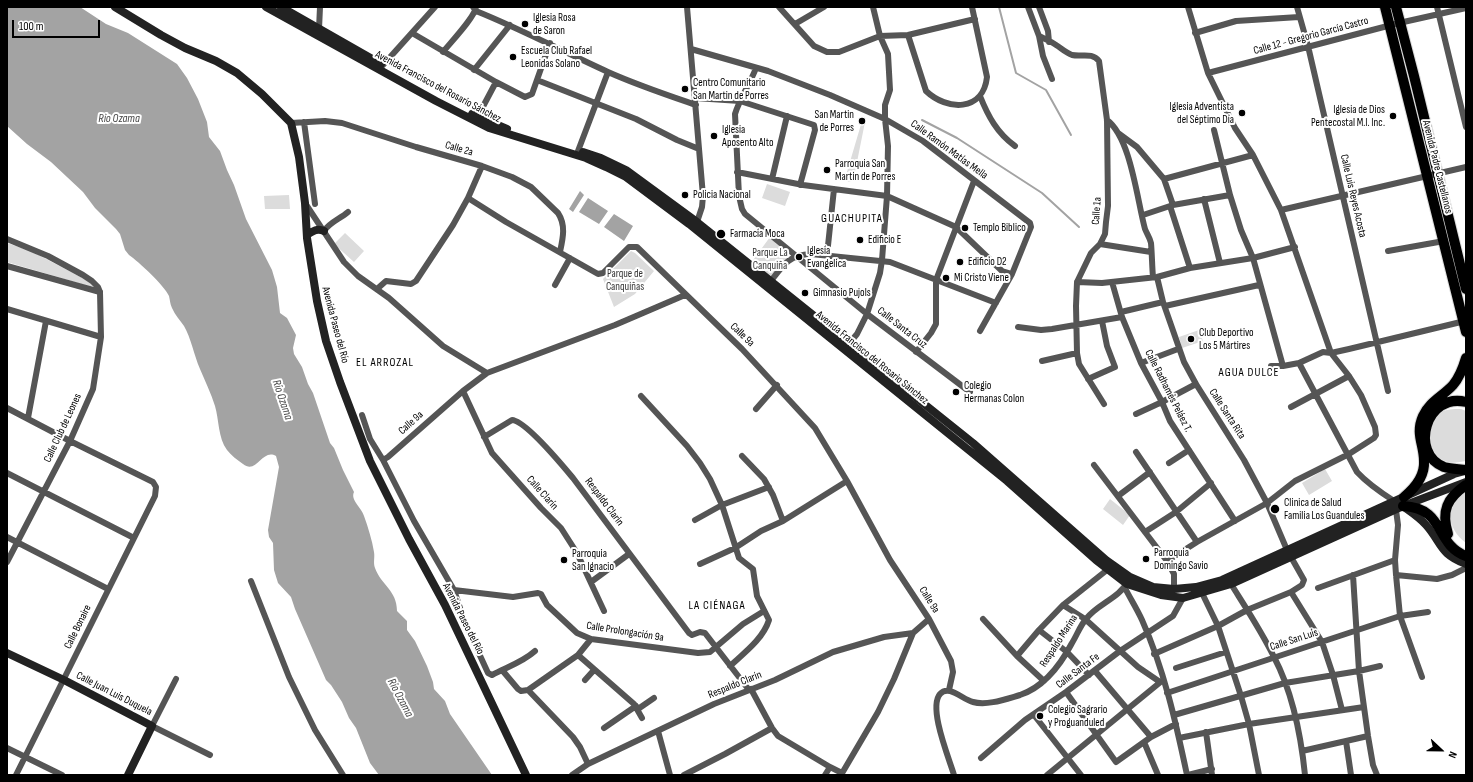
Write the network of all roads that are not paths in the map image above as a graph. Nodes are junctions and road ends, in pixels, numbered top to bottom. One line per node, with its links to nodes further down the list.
1 (115, 7): 54 (main road)
2 (266, 7): 83 (main road, Avenida Francisco del Rosario Sánchez)
3 (280, 7): 25 (main road, Avenida Francisco del Rosario Sánchez)
4 (320, 7): 25 (street)
5 (435, 7): 27 (street)
6 (687, 7): 34 (street)
7 (780, 7): 22 (street)
8 (824, 7): 22 (street)
9 (873, 7): 29 (street)
10 (972, 7): 21 (street)
11 (1028, 7): 30 (street)
12 (1038, 7): 31 (street)
13 (1188, 7): 26 (street)
14 (1297, 7): 20 (street, Calle Luis Reyes Acosta)
15 (1385, 7): 23 (main road, Avenida Padre Castellanos)
16 (1396, 7): 23 (main road, Avenida Padre Castellanos)
17 (475, 8): 24 (street); 35 (street)
18 (1466, 8): 19 (street, Calle 12 - Gregorio García Castro)
19 (1438, 10): 23 (street, Calle 12 - Gregorio García Castro); 55 (street)
20 (1299, 17): 26 (street); 33 (street, Calle Luis Reyes Acosta)
21 (975, 19): 28 (street); 44 (street)
22 (795, 24): 29 (street)
23 (1395, 24): 33 (street, Calle 12 - Gregorio García Castro); 66 (main road, Avenida Padre Castellanos)
24 (510, 25): 32 (street); 38 (street)
25 (319, 29): 36 (main road, Avenida Francisco del Rosario Sánchez)
26 (1195, 32): 40 (street)
27 (412, 33): 35 (street); 36 (street)
28 (908, 35): 29 (street); 44 (street)
29 (880, 36): 51 (street)
30 (1039, 36): 31 (street); 41 (street)
31 (1049, 42): 52 (street, Calle 1a)
32 (550, 44): 39 (street); 42 (street)
33 (1308, 46): 40 (street, Calle 12 - Gregorio García Castro); 74 (street, Calle Luis Reyes Acosta)
34 (691, 49): 37 (street, Calle Ramón Matías Mella); 45 (street)
35 (443, 52): 38 (street)
36 (383, 65): 49 (main road, Avenida Francisco del Rosario Sánchez)
37 (756, 68): 46 (street, Calle Santa Cruz); 51 (street, Calle Ramón Matías Mella)
38 (474, 70): 43 (street)
39 (608, 72): 47 (street); 48 (street)
40 (1208, 73): 61 (street)
41 (1052, 79)
42 (537, 80): 43 (street); 47 (street)
43 (496, 82): 49 (street)
44 (980, 96): 58 (street)
45 (695, 98): 46 (street); 48 (street)
46 (740, 101): 50 (street); 65 (street, Calle Santa Cruz)
47 (596, 103): 59 (street); 60 (street)
48 (696, 105): 59 (street)
49 (478, 116): 60 (main road, Avenida Francisco del Rosario Sánchez)
50 (787, 116): 68 (street); 70 (street)
51 (885, 119): 69 (street, Calle Ramón Matías Mella); 73 (street)
52 (1107, 120): 57 (street); 89 (street, Calle 1a)
53 (304, 122): 54 (street, Calle 2a); 63 (street, Calle 2a); 78 (street)
54 (291, 123): 77 (main road, Avenida Paseo del Río)
55 (1466, 127)
56 (1214, 130): 62 (street)
57 (1118, 133): 67 (street); 82 (street, Calle Santa Rita)
58 (1015, 146)
59 (699, 149): 83 (street)
60 (578, 151): 83 (main road, Avenida Francisco del Rosario Sánchez)
61 (1253, 155): 62 (street); 80 (street)
62 (1222, 163): 67 (street); 72 (street)
63 (482, 166): 75 (street); 92 (street, Calle 2a)
64 (1466, 168): 66 (street)
65 (737, 172): 68 (street); 94 (street, Calle Santa Cruz)
66 (1432, 176): 74 (street); 88 (main road, Avenida Padre Castellanos); 111 (main road, Avenida Padre Castellanos)
67 (1164, 178): 79 (street)
68 (772, 179): 70 (street)
69 (974, 181): 84 (street); 102 (street, Calle Ramón Matías Mella)
70 (800, 185): 71 (street)
71 (834, 189): 73 (street); 95 (street)
72 (1230, 195): 76 (street); 97 (street)
73 (887, 196): 84 (street); 98 (street)
74 (1343, 196): 80 (street); 127 (street, Calle Luis Reyes Acosta)
75 (468, 198): 92 (street); 110 (street)
76 (1204, 199): 79 (street); 99 (street)
77 (305, 203): 85 (street); 86 (main road, Avenida Paseo del Río)
78 (315, 204)
79 (1171, 206): 82 (street); 101 (street)
80 (1281, 210): 90 (street)
81 (348, 212): 85 (street)
82 (1143, 215): 93 (street, Calle Santa Rita)
83 (696, 225): 105 (main road, Avenida Francisco del Rosario Sánchez); 128 (main road, Avenida Francisco del Rosario Sánchez)
84 (956, 227): 102 (street); 104 (street)
85 (324, 231): 86 (main road); 110 (street)
86 (307, 235): 298 (main road, Avenida Paseo del Río)
87 (7, 239): 112 (street)
88 (1444, 241): 91 (street); 121 (main road, Avenida Padre Castellanos)
89 (1100, 244): 93 (street); 106 (street, Calle 1a)
90 (1295, 247): 97 (street); 132 (street)
91 (1388, 251)
92 (560, 252): 96 (street)
93 (1151, 252): 103 (street, Calle Santa Rita)
94 (797, 256): 95 (street); 105 (street); 117 (street, Calle Santa Cruz)
95 (827, 256): 98 (street)
96 (570, 258): 108 (street); 113 (street)
97 (1252, 258): 99 (street); 109 (street)
98 (882, 260): 104 (street); 117 (street)
99 (1220, 263): 101 (street)
100 (7, 266): 112 (street)
101 (1190, 268): 103 (street)
102 (1012, 274): 114 (street, Calle Ramón Matías Mella)
103 (1155, 277): 107 (street); 115 (street, Calle Santa Rita)
104 (936, 280): 114 (street); 130 (street)
105 (771, 281): 128 (main road, Avenida Francisco del Rosario Sánchez)
106 (1077, 282): 107 (street); 122 (street, Calle 1a)
107 (1112, 282): 118 (street, Calle Radhamés Peláez T.)
108 (555, 285)
109 (1259, 285): 115 (street); 138 (street)
110 (377, 289): 139 (street)
111 (1466, 289)
112 (100, 292): 126 (street, Calle Club de Leones)
113 (685, 295): 139 (street, Calle 9a); 143 (street, Calle 9a)
114 (996, 303): 124 (street, Calle Ramón Matías Mella)
115 (1164, 304): 118 (street); 129 (street, Calle Santa Rita)
116 (7, 309): 120 (street)
117 (867, 314): 128 (street); 130 (street, Calle Santa Cruz)
118 (1122, 315): 119 (street); 135 (street, Calle Radhamés Peláez T.)
119 (1102, 320): 122 (street); 141 (street)
120 (46, 321): 126 (street); 157 (street)
121 (1465, 321): 125 (main road, Avenida Padre Castellanos); 127 (street)
122 (1077, 325): 123 (street); 131 (street, Calle 1a)
123 (1018, 328)
124 (980, 331)
125 (1466, 332)
126 (101, 337): 159 (street, Calle Club de Leones)
127 (1378, 342): 132 (street); 145 (street, Calle Luis Reyes Acosta)
128 (846, 347): 179 (main road, Avenida Francisco del Rosario Sánchez)
129 (1178, 349): 135 (street); 142 (street, Calle Santa Rita)
130 (916, 352): 146 (street, Calle Santa Cruz)
131 (1077, 353): 134 (street); 141 (street, Calle 1a)
132 (1331, 353): 136 (street); 140 (street)
133 (1466, 358): 177 (main road)
134 (1042, 361)
135 (1141, 363): 149 (street, Calle Radhamés Peláez T.)
136 (1299, 363): 138 (street); 147 (street)
137 (1271, 366): 138 (street)
138 (1283, 366)
139 (487, 373): 144 (street, Calle 9a)
140 (1349, 376): 147 (street); 162 (street)
141 (1088, 378): 151 (street, Calle 1a)
142 (1196, 384): 149 (street); 176 (street, Calle Santa Rita)
143 (777, 385): 154 (street); 170 (street, Calle 9a)
144 (463, 391): 158 (street, Calle Clarín); 164 (street, Calle 9a)
145 (1388, 391)
146 (970, 392)
147 (1316, 394): 152 (street); 162 (street)
148 (641, 396): 178 (street)
149 (1162, 402): 155 (street); 160 (street, Calle Radhamés Peláez T.)
150 (1466, 402): 167 (main road)
151 (1104, 404)
152 (1291, 407)
153 (7, 408): 157 (street)
154 (756, 409)
155 (1136, 414)
156 (362, 415): 164 (street)
157 (28, 418): 159 (street)
158 (484, 436): 191 (street, Respaldo Clarin); 204 (street, Calle Clarín)
159 (70, 441): 174 (street, Calle Club de Leones); 186 (street, Calle Bonaire)
160 (1189, 450): 165 (street); 171 (street, Calle Radhamés Peláez T.)
161 (1136, 452): 168 (street)
162 (1348, 454): 176 (street); 177 (street)
163 (742, 456): 173 (street)
164 (383, 460): 210 (street)
165 (1169, 462)
166 (1094, 465): 175 (street)
167 (1466, 470): 177 (main road, Avenida Francisco del Rosario Sánchez)
168 (1150, 472): 175 (street); 180 (street)
169 (7, 473): 174 (street)
170 (847, 481): 182 (street); 220 (street, Calle 9a)
171 (1210, 483): 180 (street); 183 (street, Calle Radhamés Peláez T.)
172 (1466, 483): 177 (main road, Avenida Francisco del Rosario Sánchez); 190 (main road)
173 (769, 487): 178 (street); 182 (street)
174 (43, 493): 186 (street); 187 (street, Calle Club de Leones)
175 (1118, 496): 184 (street)
176 (1267, 503): 183 (street); 192 (street, Calle Santa Rita)
177 (1399, 504): 192 (main road, Avenida Francisco del Rosario Sánchez); 193 (main road); 194 (street); 198 (main road)
178 (722, 505): 181 (street); 189 (street)
179 (1045, 510): 200 (main road, Avenida Francisco del Rosario Sánchez); 205 (main road, Avenida Francisco del Rosario Sánchez)
180 (1176, 512): 184 (street); 188 (street)
181 (695, 520)
182 (783, 521): 189 (street)
183 (1235, 521): 188 (street)
184 (1145, 532): 195 (street)
185 (7, 537): 187 (street)
186 (134, 538): 208 (street, Calle Bonaire)
187 (17, 542): 196 (street, Calle Club de Leones); 208 (street)
188 (1197, 542): 195 (street)
189 (735, 548): 197 (street); 217 (street)
190 (1466, 552)
191 (629, 554): 204 (street); 230 (street, Respaldo Clarin)
192 (1289, 554): 206 (main road, Avenida Francisco del Rosario Sánchez); 209 (main road, Avenida Francisco del Rosario Sánchez); 211 (street, Calle Santa Rita)
193 (1466, 556)
194 (1396, 560): 201 (street); 202 (street)
195 (1167, 561): 209 (street)
196 (7, 562)
197 (700, 564)
198 (1466, 564)
199 (1466, 568): 202 (street)
200 (1107, 570): 205 (main road, Avenida Francisco del Rosario Sánchez); 214 (street)
201 (1353, 575): 207 (street); 225 (street)
202 (1396, 575): 219 (street)
203 (251, 581): 297 (street)
204 (591, 582): 216 (street, Calle Clarín)
205 (1127, 583): 209 (main road, Avenida Francisco del Rosario Sánchez); 213 (main road, Avenida Francisco del Rosario Sánchez); 222 (street, Respaldo Marina); 227 (street)
206 (1231, 584): 212 (main road, Avenida Francisco del Rosario Sánchez); 215 (street)
207 (1318, 588)
208 (108, 589): 251 (street, Calle Bonaire)
209 (1174, 589)
210 (454, 590): 228 (street, Calle Prolongación 9a); 243 (street)
211 (1291, 592): 215 (street); 229 (street)
212 (1202, 593): 213 (main road, Avenida Francisco del Rosario Sánchez); 223 (street)
213 (1184, 598): 227 (street, Calle Santa Fe)
214 (1063, 605): 222 (street); 224 (street)
215 (1247, 610): 223 (street); 239 (street)
216 (604, 611)
217 (764, 611): 230 (street); 240 (street)
218 (1428, 612): 219 (street, Calle San Luis)
219 (1400, 616): 225 (street, Calle San Luis); 249 (street)
220 (929, 619): 226 (street); 258 (street, Calle 9a)
221 (983, 619): 238 (street)
222 (1085, 619): 232 (street); 233 (street, Respaldo Marina)
223 (1218, 626): 234 (street); 236 (street)
224 (1039, 630): 233 (street); 238 (street)
225 (1356, 631): 229 (street, Calle San Luis); 246 (street)
226 (914, 633): 257 (street, Respaldo Clarín); 293 (street)
227 (1147, 634): 232 (street, Calle Santa Fe); 236 (street)
228 (591, 639): 230 (street, Calle Prolongación 9a); 237 (street)
229 (1322, 642): 239 (street, Calle San Luis); 248 (street)
230 (716, 647): 240 (street)
231 (536, 650): 243 (street)
232 (1120, 651): 247 (street, Calle Santa Fe); 254 (street)
233 (1067, 652): 247 (street); 253 (street, Respaldo Marina)
234 (1226, 652): 242 (street); 245 (street)
235 (7, 653): 251 (main road, Calle Juan Luis Duquela)
236 (1154, 654): 254 (street)
237 (578, 655): 244 (street); 256 (street)
238 (1017, 656): 253 (street)
239 (1275, 658): 245 (street, Calle San Luis); 255 (street)
240 (730, 666): 257 (street)
241 (1380, 666): 246 (street)
242 (1176, 668)
243 (502, 670): 256 (street)
244 (594, 670): 252 (street); 264 (street)
245 (1232, 670): 260 (street, Calle San Luis); 261 (street)
246 (1359, 671): 248 (street); 263 (street)
247 (1092, 673): 259 (street, Calle Santa Fe); 265 (street)
248 (1333, 675): 255 (street); 266 (street)
249 (1422, 677)
250 (176, 679): 273 (street)
251 (64, 680): 273 (main road, Calle Juan Luis Duquela); 287 (street, Calle Bonaire)
252 (585, 680)
253 (1044, 681): 258 (street, Respaldo Marina)
254 (1161, 681): 260 (street); 265 (street)
255 (1285, 683): 261 (street); 269 (street)
256 (528, 690): 290 (street)
257 (750, 690): 275 (street); 276 (street, Respaldo Clarín)
258 (949, 690): 303 (street)
259 (1066, 692): 267 (street, Calle Santa Fe); 278 (street)
260 (1167, 693): 268 (street)
261 (1241, 696): 268 (street); 272 (street)
262 (654, 698): 264 (street)
263 (1364, 707): 266 (street); 279 (street)
264 (637, 708): 270 (street); 274 (street)
265 (1128, 708): 278 (street); 280 (street)
266 (1342, 710): 269 (street)
267 (1034, 715): 288 (street, Calle Santa Fe); 289 (street)
268 (1174, 715): 271 (street)
269 (1295, 717): 272 (street); 285 (street)
270 (642, 718)
271 (1176, 724): 280 (street); 281 (street)
272 (1249, 724): 277 (street); 308 (street)
273 (152, 726): 286 (street, Calle Juan Luis Duquela); 296 (main road)
274 (604, 728)
275 (772, 728): 291 (street); 301 (street)
276 (658, 731): 290 (street, Respaldo Clarín); 300 (street)
277 (1206, 732): 281 (street); 292 (street)
278 (1096, 734): 283 (street); 289 (street)
279 (1368, 736): 282 (street); 311 (street)
280 (1151, 737): 283 (street)
281 (1179, 738): 307 (street)
282 (1346, 741): 285 (street); 310 (street)
283 (1144, 742): 306 (street)
284 (7, 748): 287 (street)
285 (1302, 751): 309 (street)
286 (210, 755)
287 (25, 757): 294 (street, Calle Bonaire); 295 (street)
288 (981, 758)
289 (1067, 759): 304 (street); 305 (street)
290 (588, 764): 299 (street, Respaldo Clarín)
291 (830, 767): 293 (street); 302 (street)
292 (1212, 772): 307 (street)
293 (842, 774)
294 (16, 775)
295 (62, 775)
296 (128, 775)
297 (343, 775)
298 (526, 775)
299 (572, 775)
300 (670, 775)
301 (684, 775)
302 (824, 775)
303 (954, 775)
304 (1047, 775)
305 (1082, 775)
306 (1158, 775)
307 (1187, 775)
308 (1259, 775)
309 (1305, 775)
310 (1350, 775)
311 (1377, 775)

